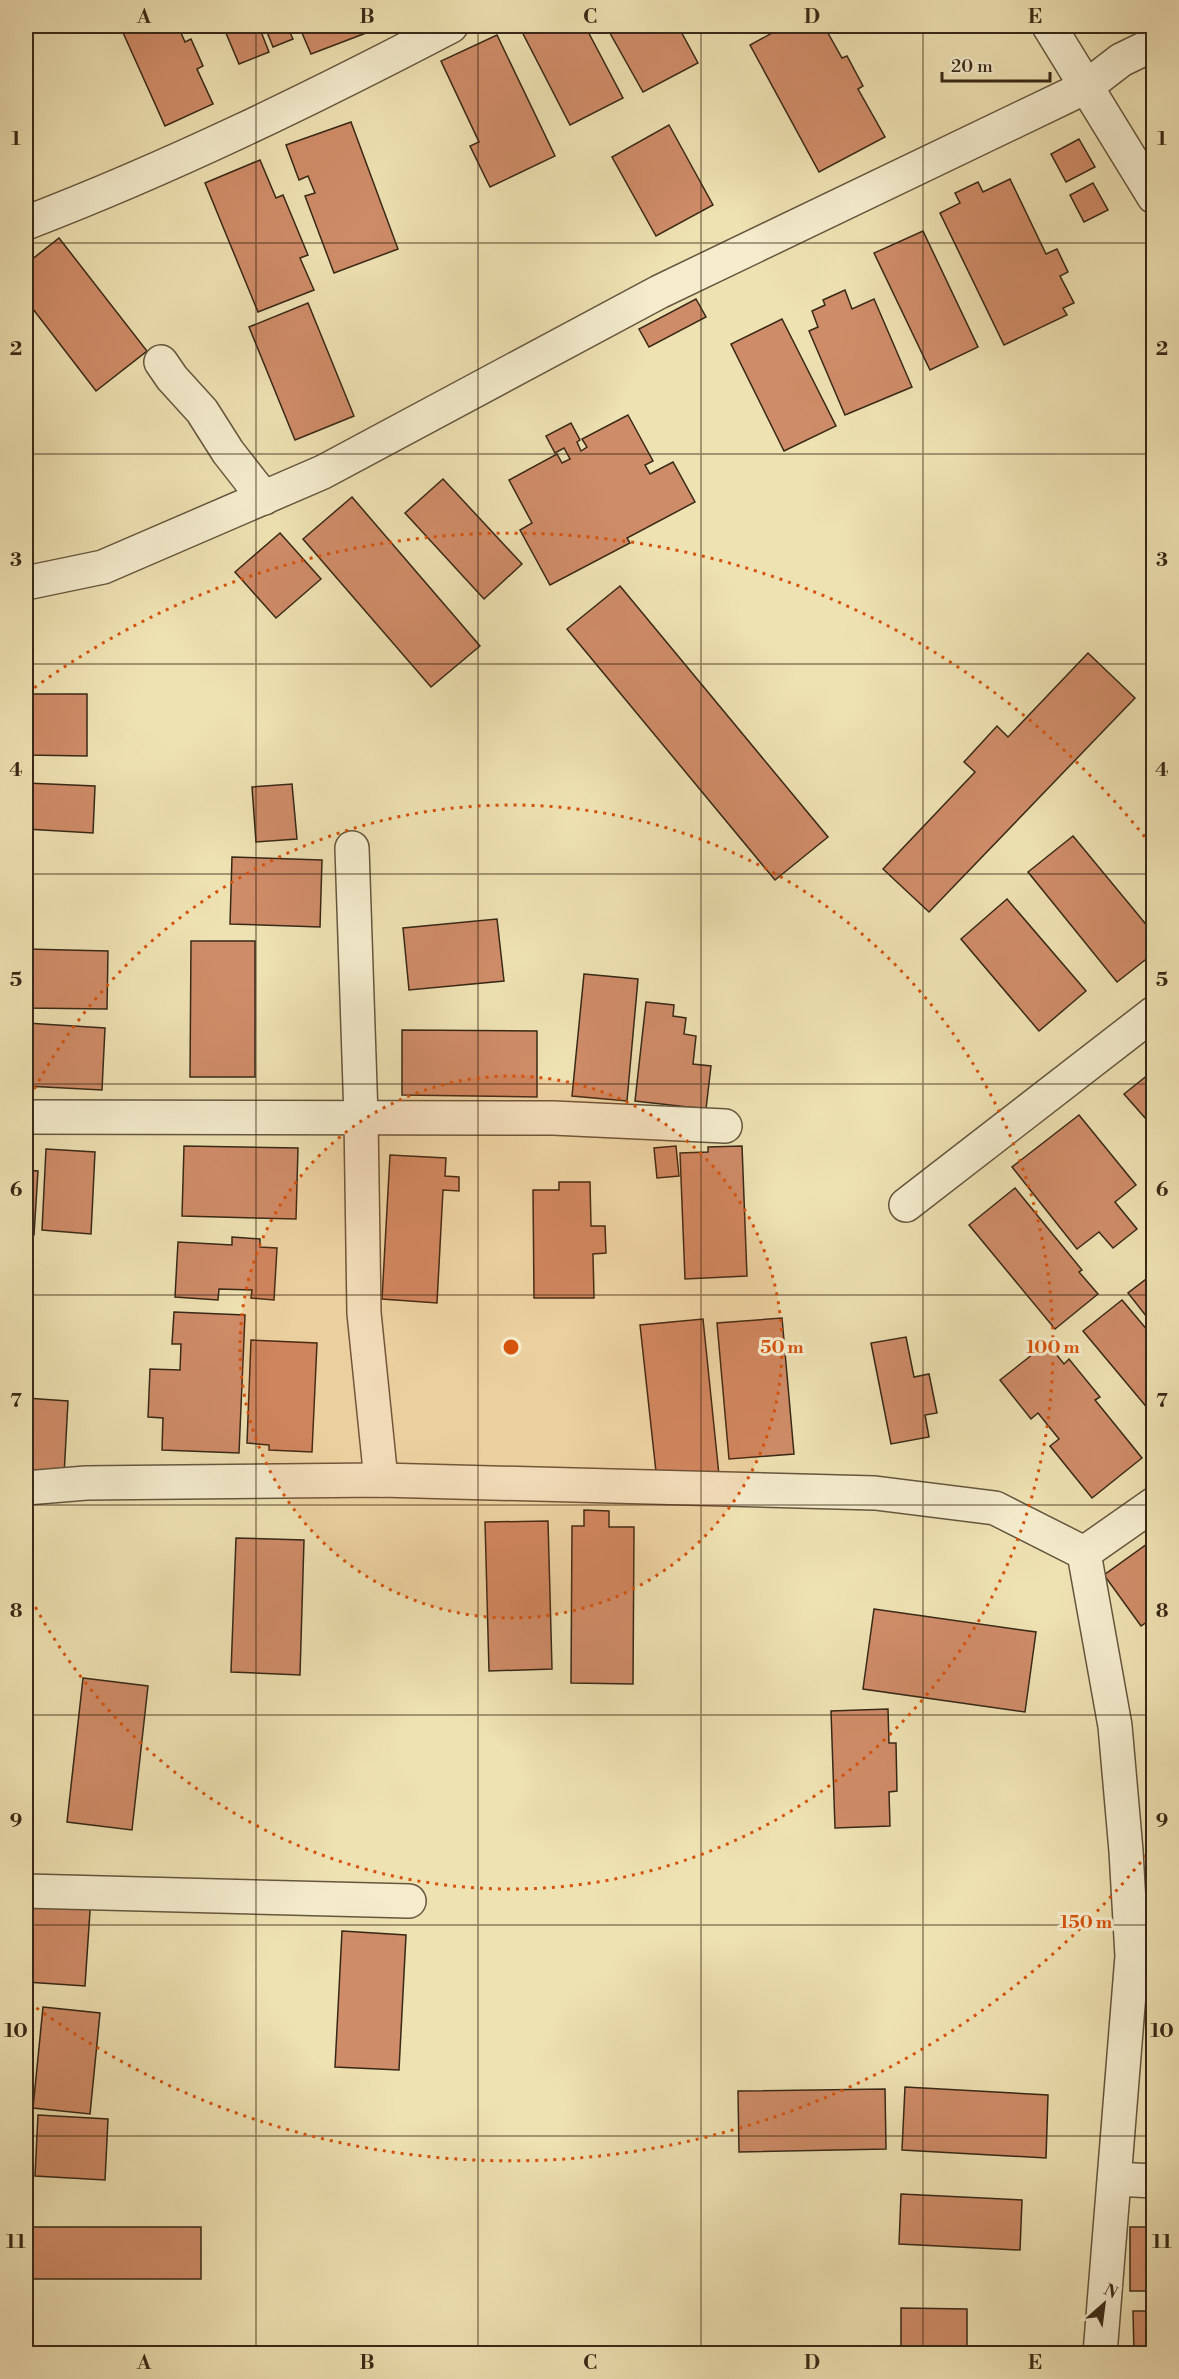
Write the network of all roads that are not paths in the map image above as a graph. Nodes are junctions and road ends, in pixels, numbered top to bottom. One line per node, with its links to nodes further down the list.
1 (451, 26): 6 (street)
2 (1048, 26): 4 (street)
3 (1154, 44): 4 (street)
4 (1086, 87): 5 (street); 8 (street)
5 (1154, 197)
6 (26, 223)
7 (161, 362): 8 (street)
8 (264, 498): 9 (street)
9 (26, 583)
10 (352, 849): 13 (street)
11 (1154, 1013): 15 (street)
12 (26, 1117): 13 (street)
13 (361, 1117): 14 (street); 16 (street)
14 (725, 1126)
15 (906, 1205)
16 (381, 1480): 17 (street); 19 (street)
17 (26, 1488)
18 (1154, 1504): 19 (street)
19 (1084, 1553): 22 (street)
20 (26, 1892): 21 (street)
21 (409, 1901)
22 (1115, 2179): 23 (street); 24 (street)
23 (1154, 2181)
24 (1100, 2354)

